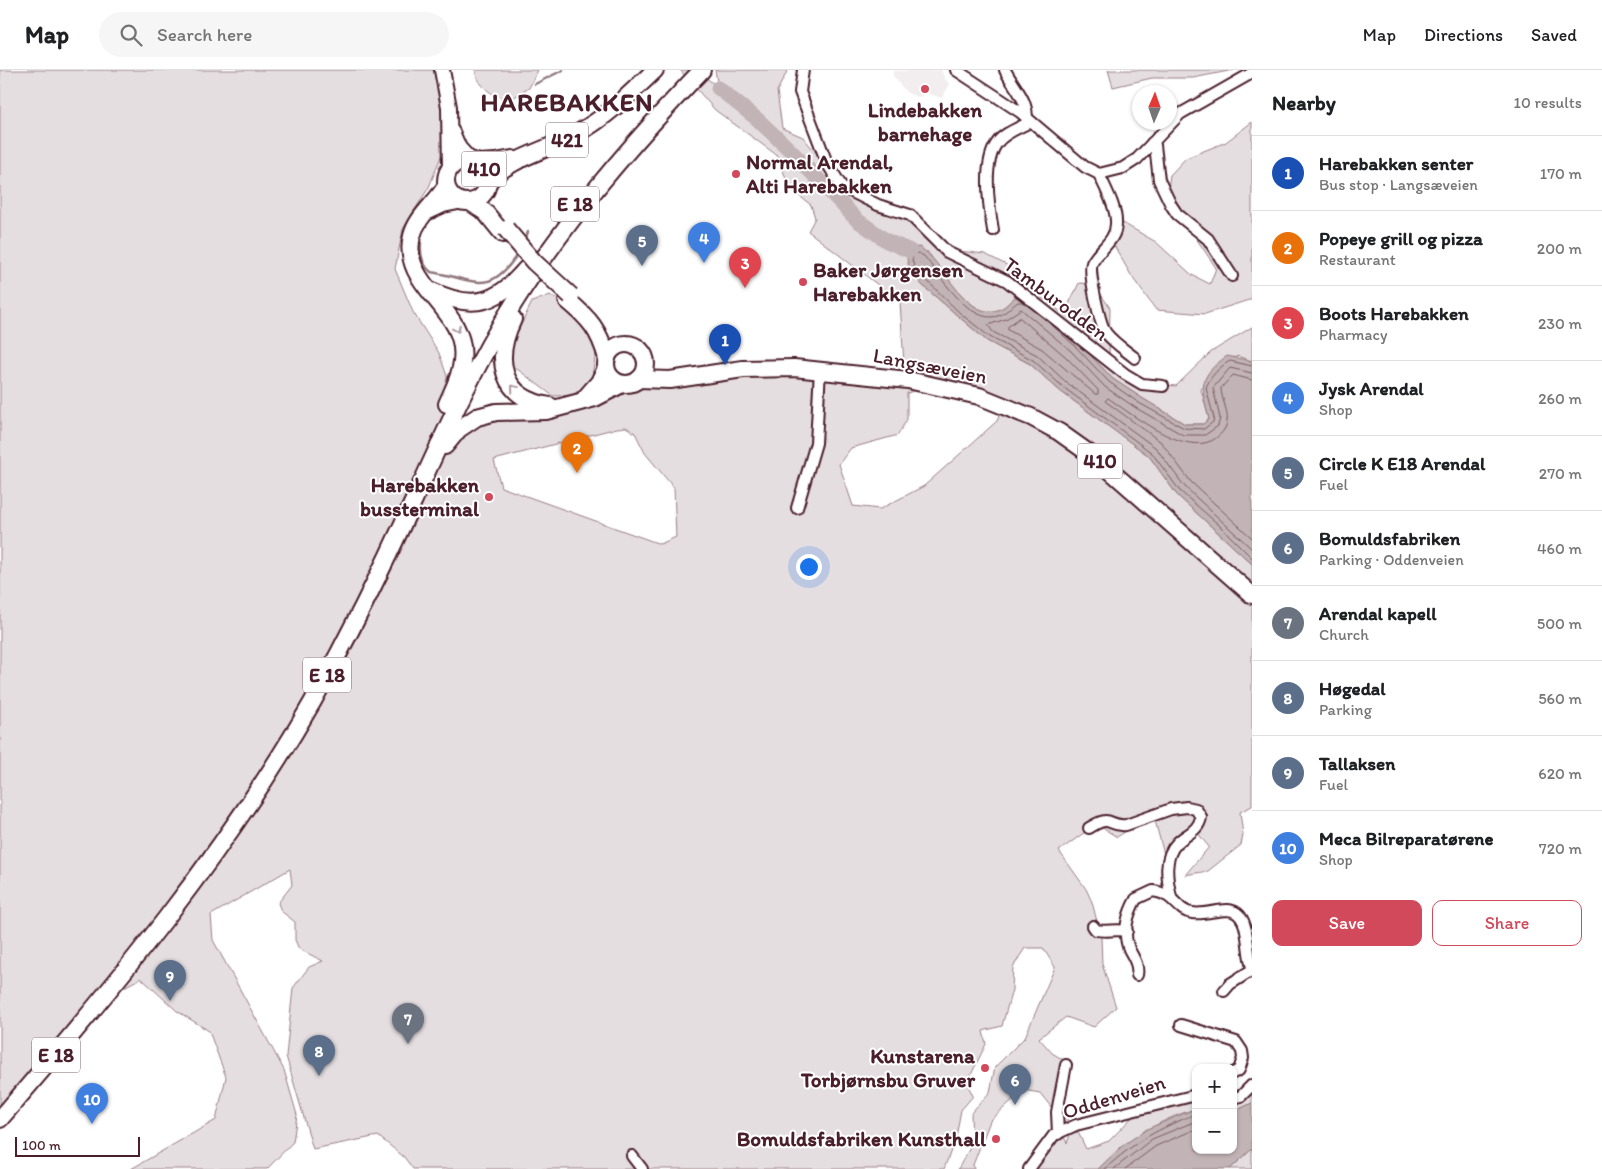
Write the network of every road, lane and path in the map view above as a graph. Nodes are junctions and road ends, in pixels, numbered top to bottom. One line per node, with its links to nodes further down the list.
1 (442, 70): 13 (main road)
2 (649, 70): 10 (main road, 421)
3 (655, 70): 10 (main road, 421)
4 (693, 70): 11 (main road, E 18)
5 (702, 70): 11 (main road, E 18)
6 (803, 70): 36 (street, Tamburodden)
7 (956, 70): 12 (street)
8 (1004, 70): 12 (street)
9 (1252, 73): 14 (street)
10 (637, 84): 15 (main road, 421); 19 (main road, 421)
11 (677, 91): 24 (main road, E 18)
12 (1026, 121): 17 (street); 22 (street)
13 (450, 126): 15 (main road); 16 (main road)
14 (1152, 143): 17 (street); 25 (street)
15 (474, 162): 16 (main road, 410); 19 (main road, 410)
16 (450, 169): 18 (main road, 410)
17 (1099, 174): 29 (street, Tamburodden)
18 (446, 186): 20 (main road, 410); 21 (main road, E 18)
19 (487, 187): 20 (main road, 410); 23 (main road, 410)
20 (464, 201): 21 (main road); 23 (main road, 410)
21 (424, 214): 26 (main road, E 18)
22 (993, 230)
23 (505, 231): 27 (main road, 410, bridge)
24 (546, 250): 26 (main road, E 18); 38 (main road, E 18, one-way to 24); 39 (main road, E 18); 40 (main road, E 18)
25 (1232, 276)
26 (429, 290): 39 (main road, E 18, one-way to 39)
27 (569, 298): 28 (main road, 410); 31 (main road, 410)
28 (622, 344): 30 (main road, 410); 31 (main road)
29 (1135, 358)
30 (646, 360): 33 (main road, Langsæveien / 410); 34 (main road)
31 (606, 363): 35 (main road, 410); 37 (main road)
32 (820, 369): 33 (main road, Langsæveien / 410); 41 (street); 42 (main road, Langsæveien / 410)
33 (683, 377): 34 (main road, Langsæveien / 410)
34 (639, 379): 35 (main road, 410)
35 (622, 384): 37 (main road, E 18)
36 (1163, 386)
37 (584, 400): 38 (main road, E 18)
38 (557, 407): 40 (main road, E 18)
39 (433, 437): 56 (main road, E 18)
40 (413, 502): 57 (main road, E 18)
41 (797, 508)
42 (1252, 595)
43 (1089, 828): 44 (street)
44 (1172, 897): 46 (street); 47 (street)
45 (1093, 926): 46 (street)
46 (1127, 931): 48 (street)
47 (1252, 968): 49 (street)
48 (1137, 975)
49 (1224, 991)
50 (1181, 1025): 52 (street)
51 (1066, 1065): 58 (street)
52 (1237, 1071)
53 (1252, 1085): 55 (street)
54 (1192, 1096): 58 (street, Oddenveien)
55 (1237, 1097)
56 (0, 1103)
57 (0, 1119)
58 (1058, 1134): 61 (street, Oddenveien)
59 (632, 1156): 60 (street)
60 (642, 1169)
61 (1029, 1169)

